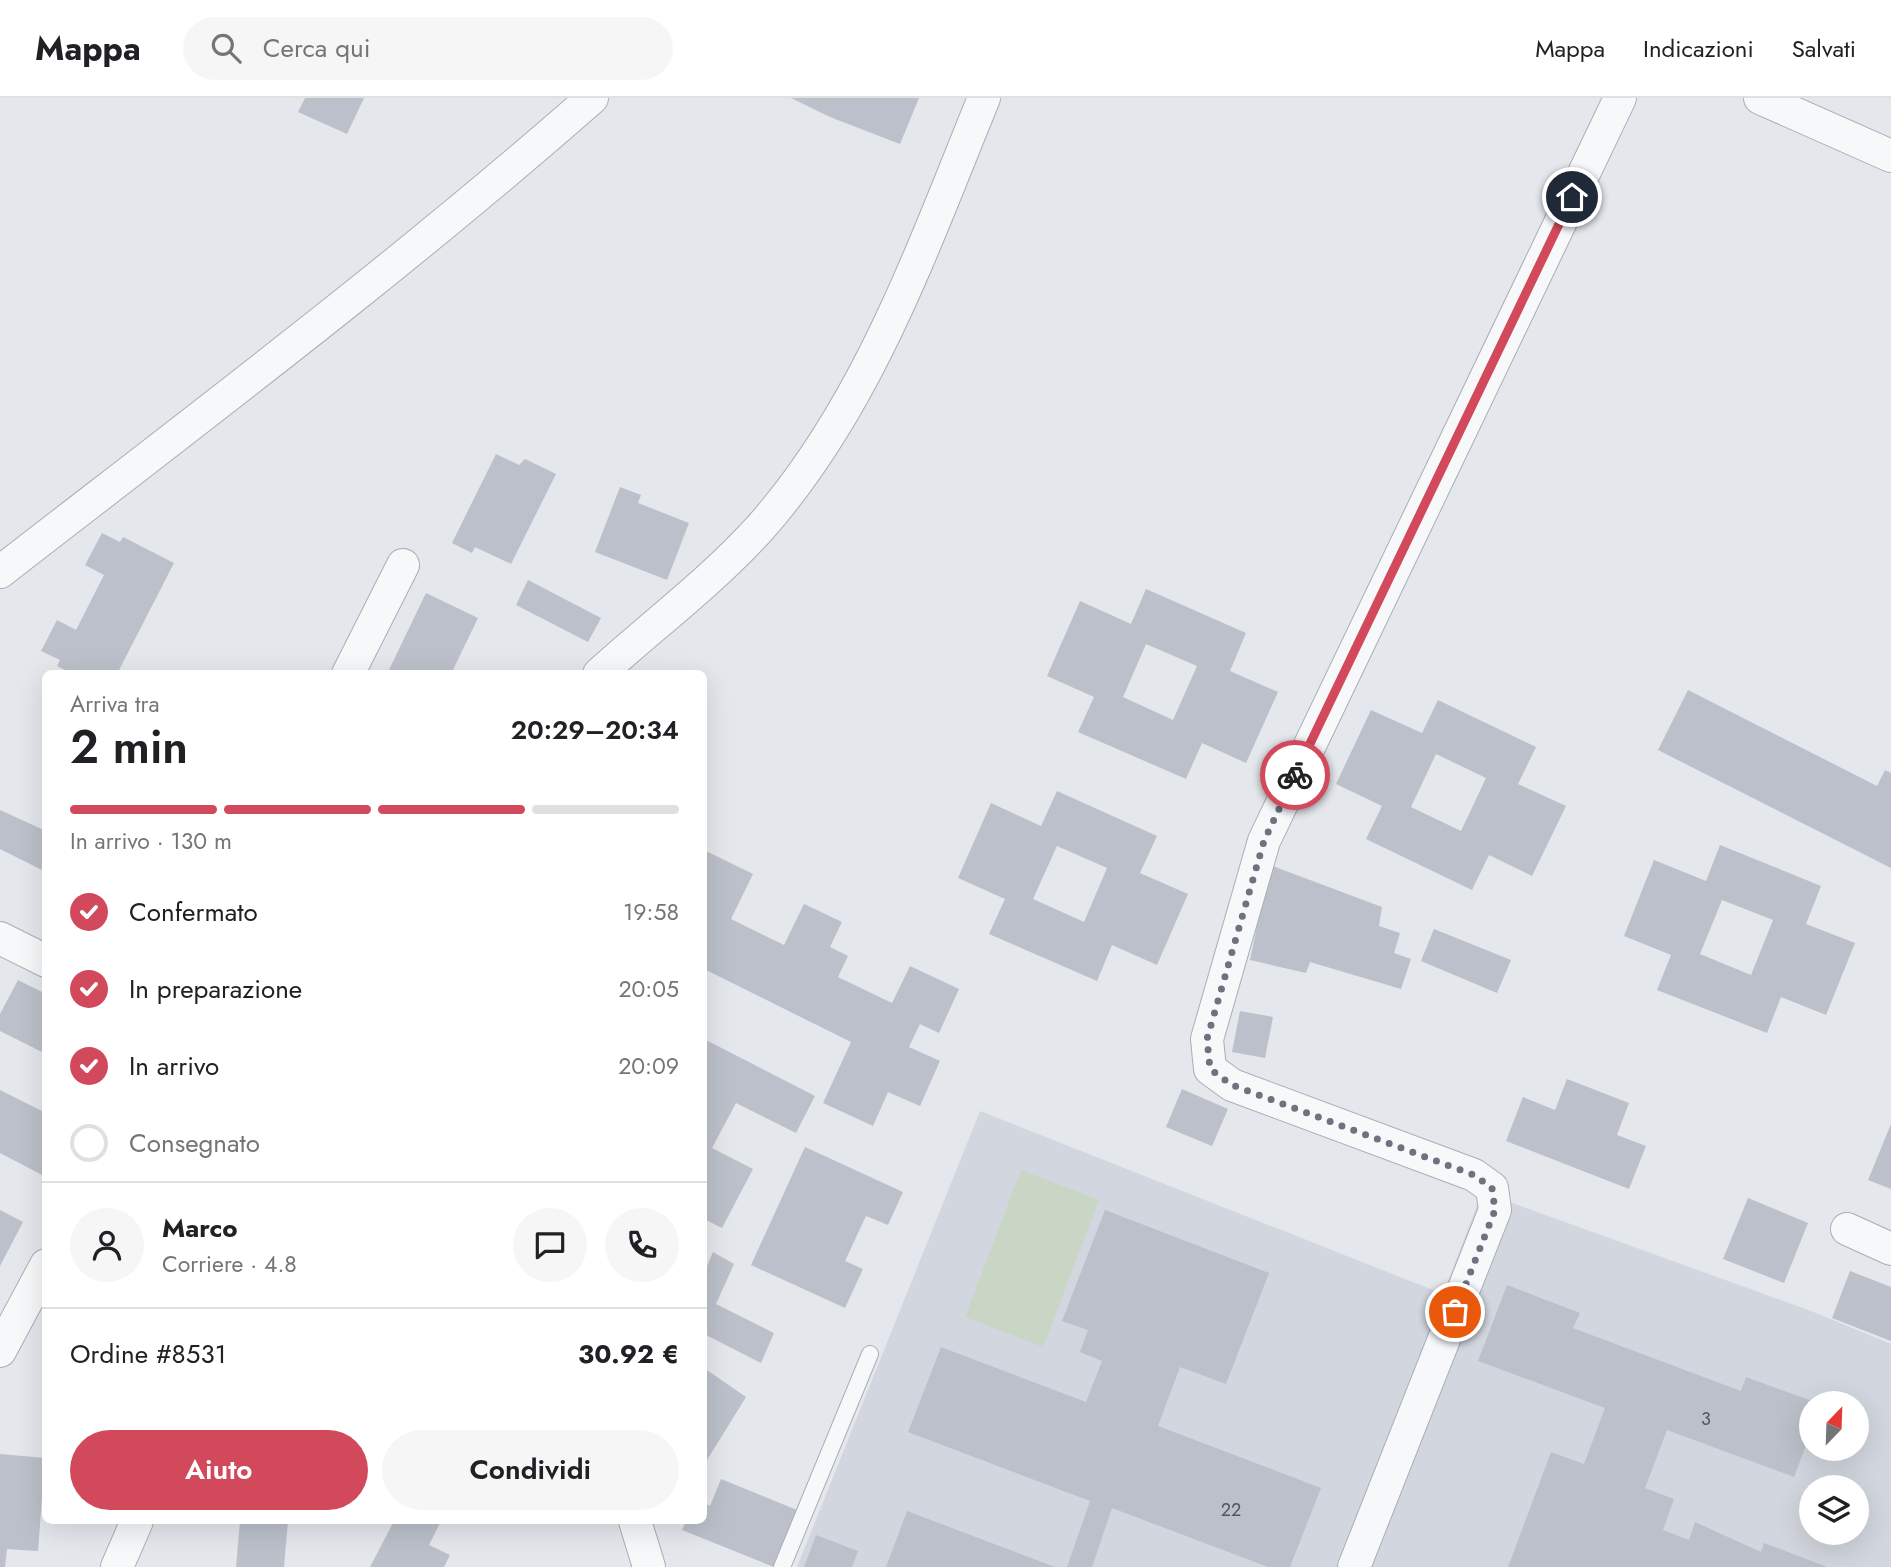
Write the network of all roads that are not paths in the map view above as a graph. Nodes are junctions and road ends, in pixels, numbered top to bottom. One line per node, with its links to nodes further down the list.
1 (592, 98): 7 (street)
2 (984, 98): 9 (street)
3 (1620, 98): 22 (street)
4 (1760, 98): 5 (street)
5 (1891, 156)
6 (403, 565): 8 (street)
7 (0, 572)
8 (350, 670)
9 (604, 670)
10 (0, 938): 11 (street)
11 (42, 959)
12 (1847, 1229): 13 (street)
13 (1891, 1249)
14 (42, 1272): 15 (street)
15 (0, 1351)
16 (870, 1354): 21 (lane)
17 (136, 1524): 20 (street)
18 (636, 1524): 19 (street)
19 (654, 1566)
20 (117, 1567)
21 (782, 1567)
22 (1354, 1567)

